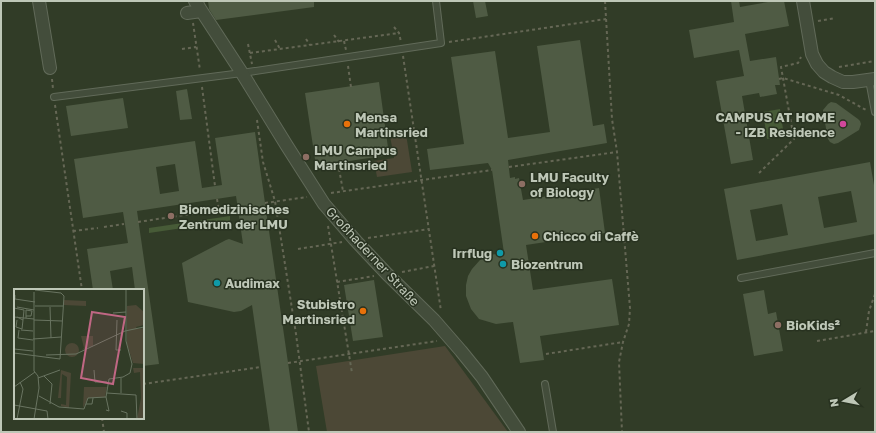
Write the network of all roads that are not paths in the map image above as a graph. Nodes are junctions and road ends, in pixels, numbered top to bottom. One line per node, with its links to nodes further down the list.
1 (39, 1): 5 (street)
2 (436, 1): 6 (lane)
3 (803, 1): 7 (street)
4 (194, 8): 6 (street, Großhaderner Straße)
5 (50, 68)
6 (247, 72): 8 (lane); 13 (street, Großhaderner Straße)
7 (872, 79): 9 (lane)
8 (54, 97)
9 (872, 112)
10 (875, 252): 11 (lane)
11 (740, 278)
12 (545, 384): 14 (lane)
13 (519, 432)
14 (553, 432)

